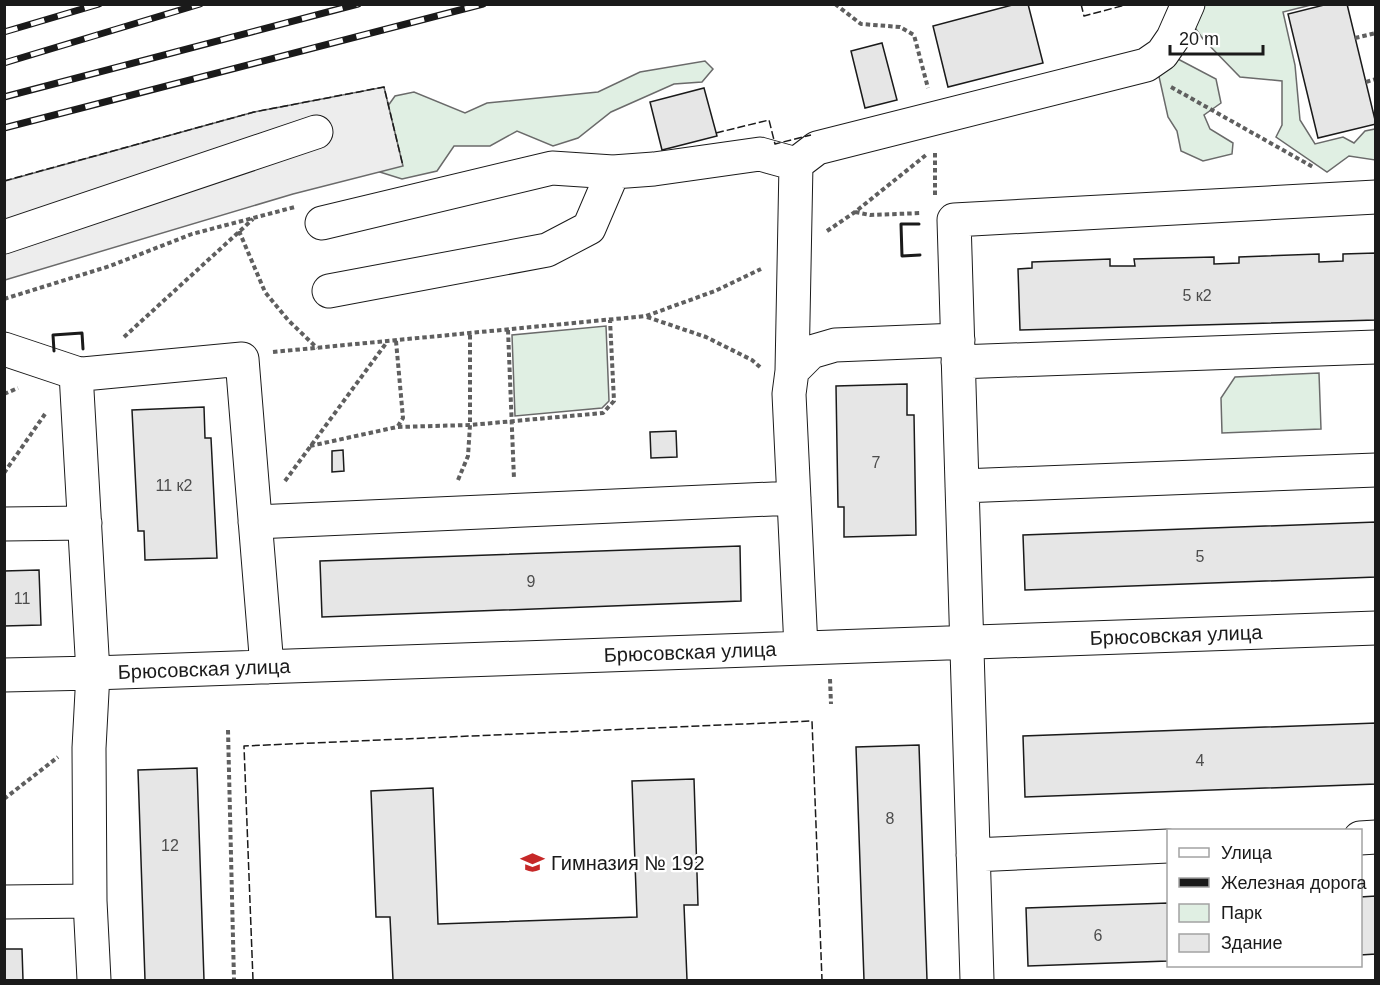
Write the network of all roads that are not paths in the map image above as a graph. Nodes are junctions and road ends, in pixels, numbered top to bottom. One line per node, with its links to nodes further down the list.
1 (1188, 4): 3 (street)
2 (316, 132): 7 (street)
3 (796, 164): 4 (street); 13 (street)
4 (613, 172): 6 (street); 8 (street)
5 (1362, 197): 11 (street)
6 (322, 223)
7 (4, 237)
8 (329, 291)
9 (1376, 347): 11 (street)
10 (4, 349): 12 (street)
11 (958, 351): 13 (street); 15 (street)
12 (80, 374): 17 (street); 18 (street)
13 (791, 383): 16 (street)
14 (1376, 470): 15 (street)
15 (962, 486): 21 (street)
16 (794, 498): 17 (street); 22 (street)
17 (255, 522): 23 (street)
18 (85, 523): 19 (street); 24 (street)
19 (4, 524)
20 (1376, 628): 21 (street, Брюсовская улица)
21 (967, 643): 22 (street, Брюсовская улица); 27 (street)
22 (801, 648): 23 (street, Брюсовская улица)
23 (267, 667): 24 (street, Брюсовская улица)
24 (93, 673): 25 (street, Брюсовская улица); 28 (street)
25 (4, 675)
26 (1167, 846): 27 (street)
27 (973, 855): 31 (street)
28 (90, 901): 29 (street); 30 (street)
29 (4, 902)
30 (94, 981)
31 (977, 981)

